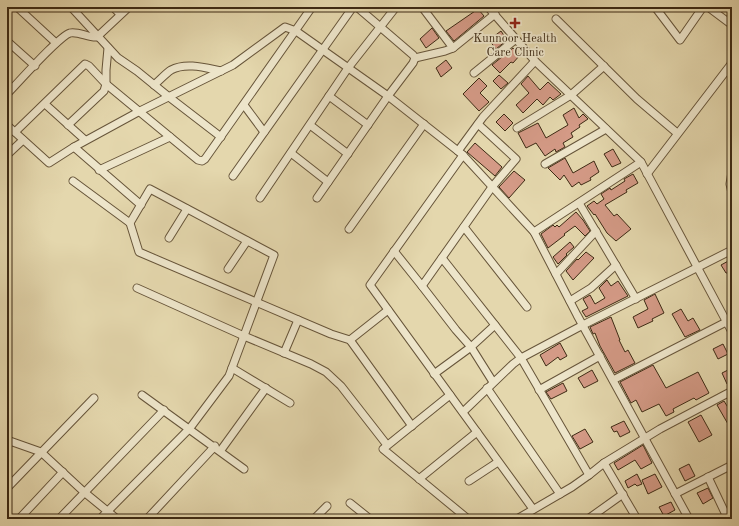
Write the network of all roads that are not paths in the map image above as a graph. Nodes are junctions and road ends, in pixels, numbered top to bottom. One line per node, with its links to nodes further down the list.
1 (17, 7): 23 (street)
2 (71, 7): 20 (street)
3 (113, 7): 14 (street)
4 (129, 7): 14 (street)
5 (312, 7): 19 (street)
6 (353, 7): 26 (street)
7 (357, 7): 18 (street)
8 (396, 7): 18 (street)
9 (422, 7): 25 (street)
10 (488, 7): 15 (street)
11 (655, 7): 12 (street)
12 (703, 7)
13 (708, 7): 17 (street)
14 (120, 14): 20 (street)
15 (495, 14): 21 (street); 25 (street)
16 (556, 19): 31 (street)
17 (732, 25)
18 (380, 26): 27 (street); 32 (street)
19 (296, 31): 26 (street); 33 (street); 43 (street)
20 (98, 37): 23 (street); 24 (street)
21 (516, 39): 28 (street); 34 (street)
22 (7, 41): 30 (street)
23 (56, 43): 30 (street)
24 (108, 48): 35 (street); 36 (street)
25 (452, 48): 27 (street)
26 (322, 49): 32 (street); 54 (street)
27 (415, 58): 40 (street)
28 (535, 61): 38 (street); 46 (street)
29 (732, 63): 55 (street)
30 (35, 66): 37 (street)
31 (604, 66): 38 (street); 55 (street)
32 (348, 68): 39 (street); 40 (street)
33 (221, 71): 36 (street); 41 (street)
34 (474, 73)
35 (106, 84): 42 (street); 44 (street); 48 (street)
36 (154, 85): 41 (street)
37 (7, 94)
38 (571, 95): 51 (street); 52 (street)
39 (329, 96): 49 (street); 50 (street)
40 (388, 96): 45 (street); 49 (street)
41 (169, 97): 44 (street); 57 (street)
42 (44, 104): 48 (street); 53 (street)
43 (244, 105): 54 (street); 57 (street)
44 (140, 111): 56 (street); 59 (street)
45 (424, 124): 62 (street); 82 (street)
46 (478, 124): 62 (street); 73 (street)
47 (7, 125): 53 (street)
48 (68, 125): 59 (street)
49 (368, 125): 63 (street)
50 (310, 126): 61 (street); 63 (street)
51 (517, 128)
52 (606, 129): 65 (street); 66 (street)
53 (15, 132): 58 (street)
54 (264, 132): 70 (street)
55 (677, 133): 69 (street)
56 (170, 137): 57 (street); 67 (street)
57 (221, 137)
58 (23, 140): 60 (street); 64 (street)
59 (85, 140): 60 (street)
60 (74, 147): 67 (street)
61 (291, 153): 72 (street); 75 (street)
62 (461, 153): 73 (street); 88 (street)
63 (348, 154): 72 (street)
64 (7, 155)
65 (641, 162): 69 (street); 77 (street)
66 (545, 164)
67 (99, 170): 78 (street)
68 (732, 172): 74 (street)
69 (647, 174): 91 (street)
70 (233, 176)
71 (73, 180): 80 (street)
72 (328, 182): 76 (street)
73 (492, 187): 81 (street); 84 (street)
74 (732, 193)
75 (260, 198)
76 (317, 198)
77 (579, 203): 83 (street); 84 (street)
78 (141, 205): 79 (street); 80 (street)
79 (187, 209): 85 (street); 86 (street)
80 (130, 223): 98 (street)
81 (464, 227): 89 (street); 99 (street)
82 (349, 229)
83 (596, 231): 90 (street); 93 (street)
84 (534, 232): 93 (street)
85 (169, 238)
86 (246, 241): 92 (street); 98 (street)
87 (732, 250): 91 (street)
88 (394, 251): 94 (street); 100 (street)
89 (442, 258): 94 (street); 103 (street)
90 (616, 265): 96 (street); 97 (street)
91 (698, 268): 96 (street); 102 (street)
92 (228, 269)
93 (556, 274): 97 (street)
94 (422, 286): 108 (street)
95 (137, 288): 106 (street)
96 (636, 298): 104 (street)
97 (570, 301): 104 (street)
98 (257, 302): 101 (street); 106 (street)
99 (526, 307)
100 (388, 310): 107 (street); 113 (street)
101 (298, 320): 107 (street); 109 (street)
102 (729, 321): 105 (street); 114 (street)
103 (495, 325): 108 (street); 111 (street)
104 (583, 325): 110 (street); 111 (street)
105 (732, 332)
106 (244, 336): 109 (street); 112 (street)
107 (350, 340): 126 (street)
108 (471, 347): 113 (street); 115 (street)
109 (284, 353): 131 (street)
110 (600, 356): 114 (street); 118 (street)
111 (521, 358): 115 (street); 118 (street)
112 (232, 368): 116 (street); 127 (street)
113 (434, 374): 121 (street)
114 (613, 380): 129 (street)
115 (493, 382): 117 (street)
116 (266, 388): 123 (street); 132 (street)
117 (487, 388): 125 (street); 145 (street)
118 (539, 390): 139 (street)
119 (732, 391): 129 (street)
120 (142, 395): 124 (street)
121 (450, 395): 125 (street); 126 (street)
122 (94, 398): 133 (street)
123 (290, 403)
124 (164, 410): 127 (street); 144 (street)
125 (463, 412): 128 (street)
126 (412, 426): 131 (street)
127 (190, 428): 132 (street); 150 (street)
128 (477, 432): 134 (street); 141 (street)
129 (645, 439): 135 (street); 147 (street)
130 (7, 440): 133 (street)
131 (387, 445): 141 (street)
132 (218, 448): 137 (street); 157 (street)
133 (41, 452): 138 (street); 143 (street)
134 (498, 462): 142 (street); 151 (street)
135 (604, 463): 139 (street); 146 (street)
136 (732, 465): 140 (street)
137 (244, 469)
138 (63, 472): 144 (street); 153 (street)
139 (589, 475): 145 (street)
140 (708, 477): 147 (street); 152 (street)
141 (419, 479): 160 (street)
142 (469, 481)
143 (7, 488)
144 (84, 492): 150 (street); 154 (street)
145 (560, 494): 151 (street)
146 (623, 494): 162 (street); 163 (street)
147 (675, 494): 164 (street)
148 (350, 504): 159 (street)
149 (327, 506): 158 (street)
150 (107, 511): 155 (street); 156 (street)
151 (531, 514): 161 (street)
152 (727, 517)
153 (19, 519)
154 (59, 519)
155 (100, 519)
156 (117, 519)
157 (148, 519)
158 (314, 519)
159 (370, 519)
160 (468, 519)
161 (517, 519)
162 (588, 519)
163 (638, 519)
164 (689, 519)

